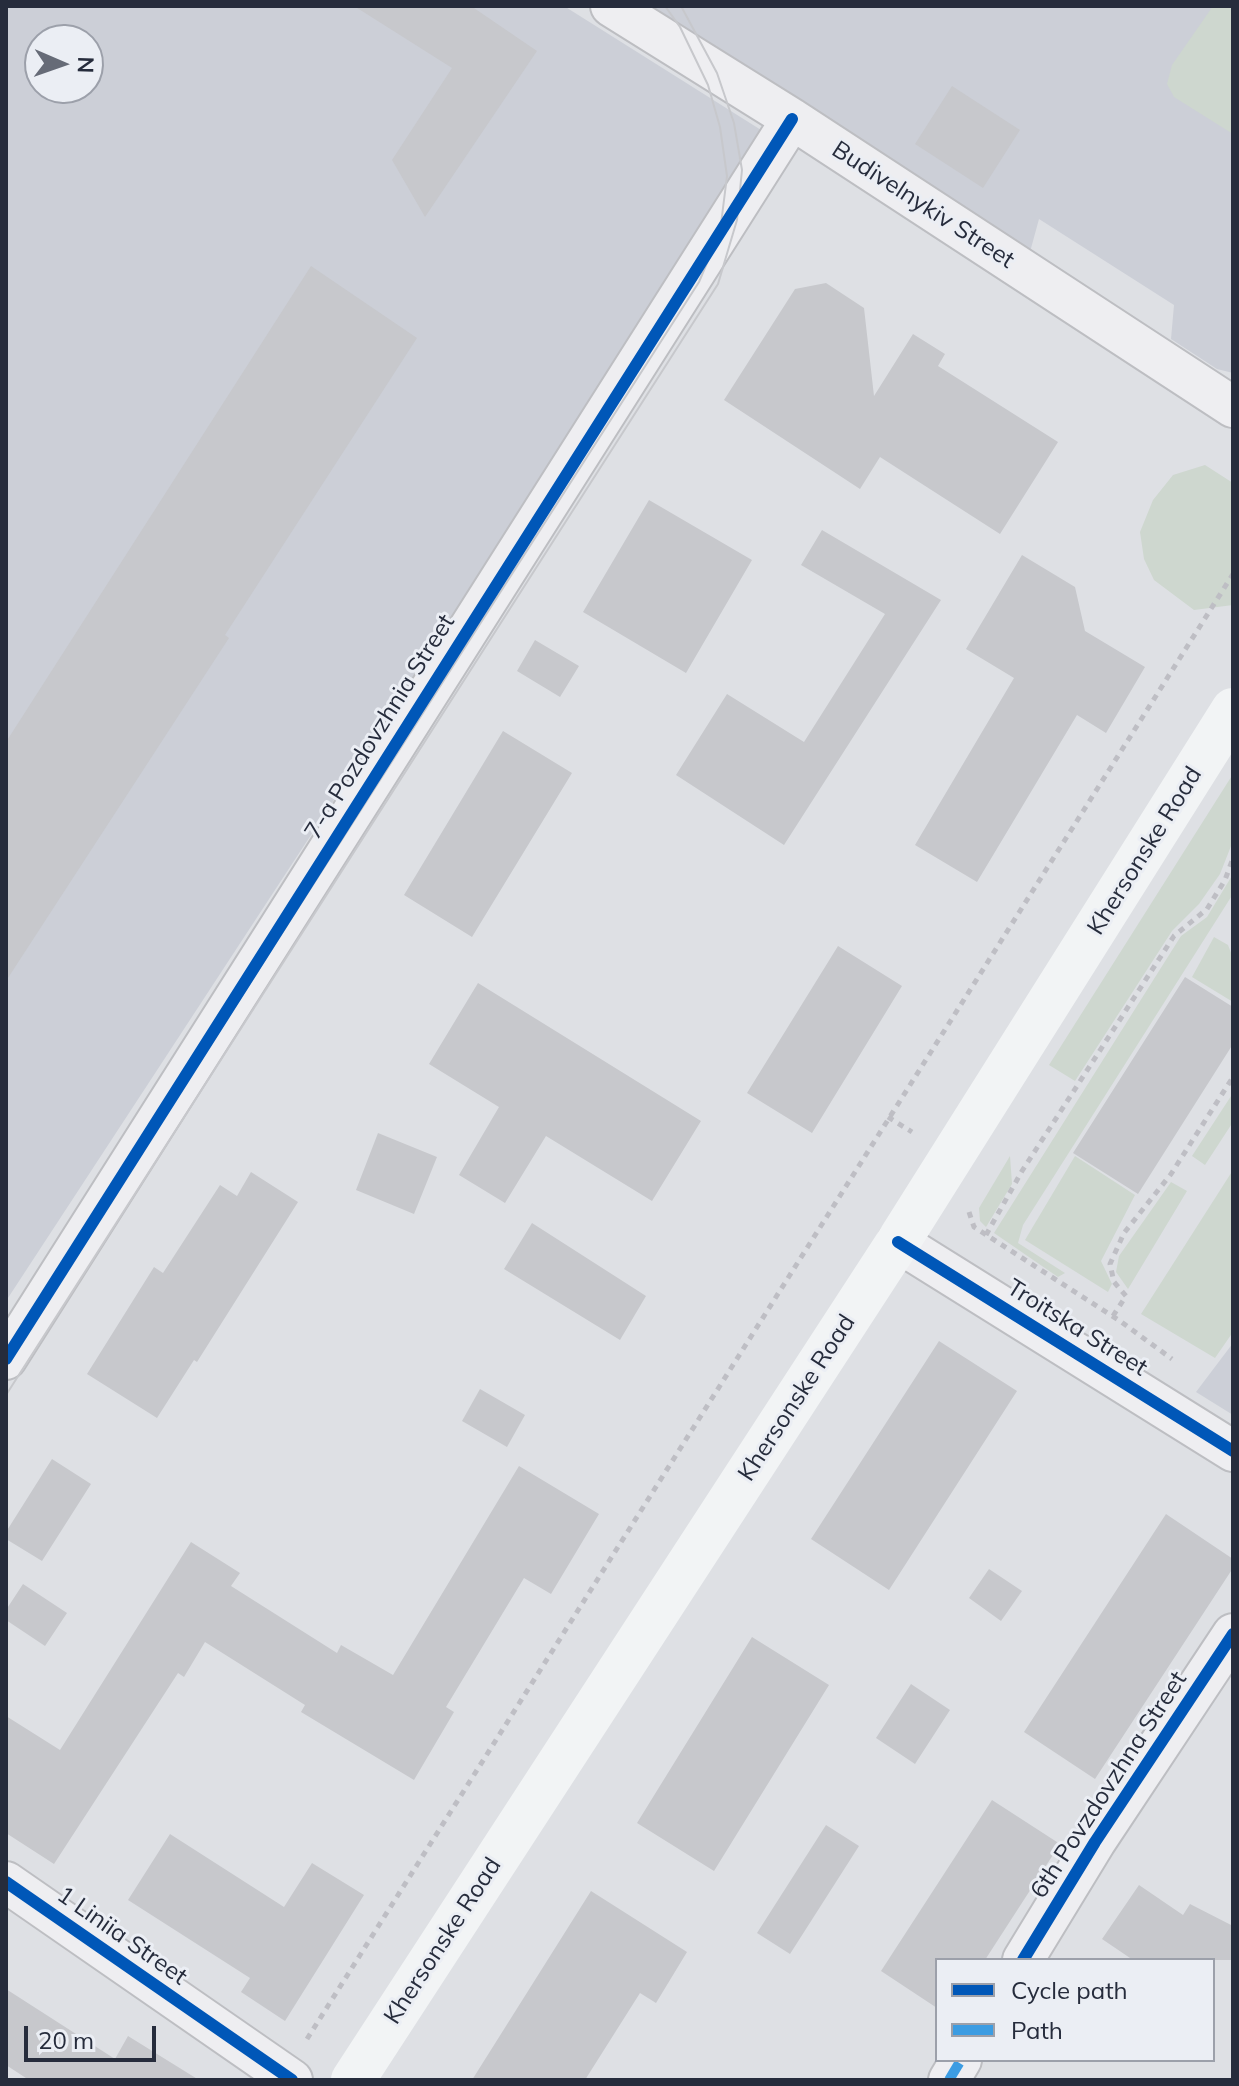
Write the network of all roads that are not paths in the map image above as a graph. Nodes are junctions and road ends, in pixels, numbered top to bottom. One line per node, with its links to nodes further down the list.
1 (611, 6): 2 (street, Budivelnykiv Street)
2 (792, 119): 3 (street, Budivelnykiv Street); 6 (street, 7-a Pozdovzhnia Street)
3 (1233, 407)
4 (1233, 710): 5 (main road, Khersonske Road)
5 (898, 1242): 7 (street, Troitska Street); 13 (main road, Khersonske Road)
6 (6, 1359)
7 (1233, 1451)
8 (1233, 1634): 10 (street, 6th Povzdovzhna Street)
9 (6, 1882): 12 (street, 1 Liniia Street)
10 (1024, 1958)
11 (960, 2062): 14 (street)
12 (289, 2077)
13 (353, 2080)
14 (949, 2080)

